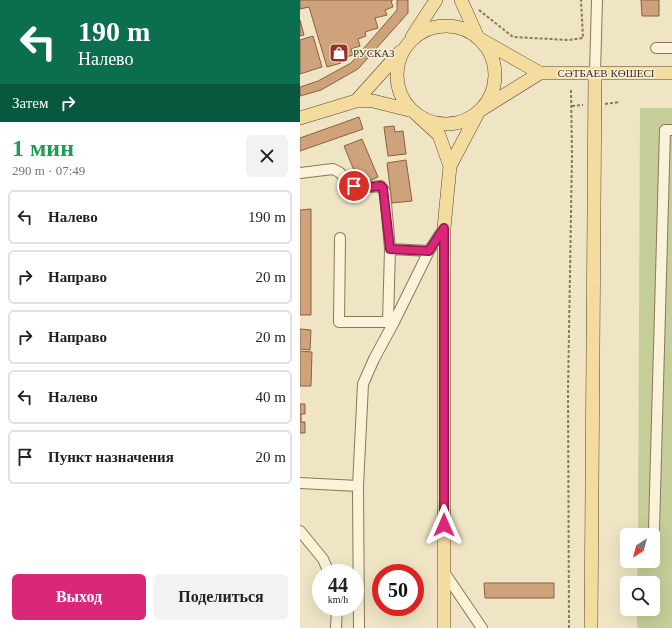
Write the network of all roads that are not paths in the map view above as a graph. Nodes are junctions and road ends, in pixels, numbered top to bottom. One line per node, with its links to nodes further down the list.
1 (436, 0): 5 (main road)
2 (461, 0): 4 (main road)
3 (597, 0): 9 (street)
4 (478, 38): 5 (main road); 8 (main road, СӘТБАЕВ КӨШЕСІ); 13 (main road)
5 (406, 46): 11 (main road); 12 (main road)
6 (656, 48): 7 (street)
7 (672, 48)
8 (540, 73): 9 (main road, СӘТБАЕВ КӨШЕСІ); 13 (main road)
9 (595, 73): 10 (main road, СӘТБАЕВ КӨШЕСІ); 34 (main road)
10 (672, 73)
11 (356, 101): 12 (main road); 14 (main road)
12 (413, 111): 13 (main road); 16 (main road)
13 (479, 111): 16 (main road)
14 (300, 118)
15 (672, 130): 25 (street)
16 (450, 166): 18 (main road)
17 (300, 173): 20 (street)
18 (444, 228): 21 (street); 28 (main road)
19 (340, 238): 22 (street)
20 (390, 249): 21 (street); 22 (street)
21 (429, 251): 22 (street)
22 (391, 322): 24 (street)
23 (300, 482): 24 (street)
24 (358, 486): 31 (street)
25 (654, 528)
26 (300, 531): 27 (street)
27 (326, 564)
28 (444, 572): 32 (main road); 33 (street)
29 (337, 616): 30 (street)
30 (336, 628)
31 (359, 628)
32 (444, 628)
33 (482, 628)
34 (591, 628)

